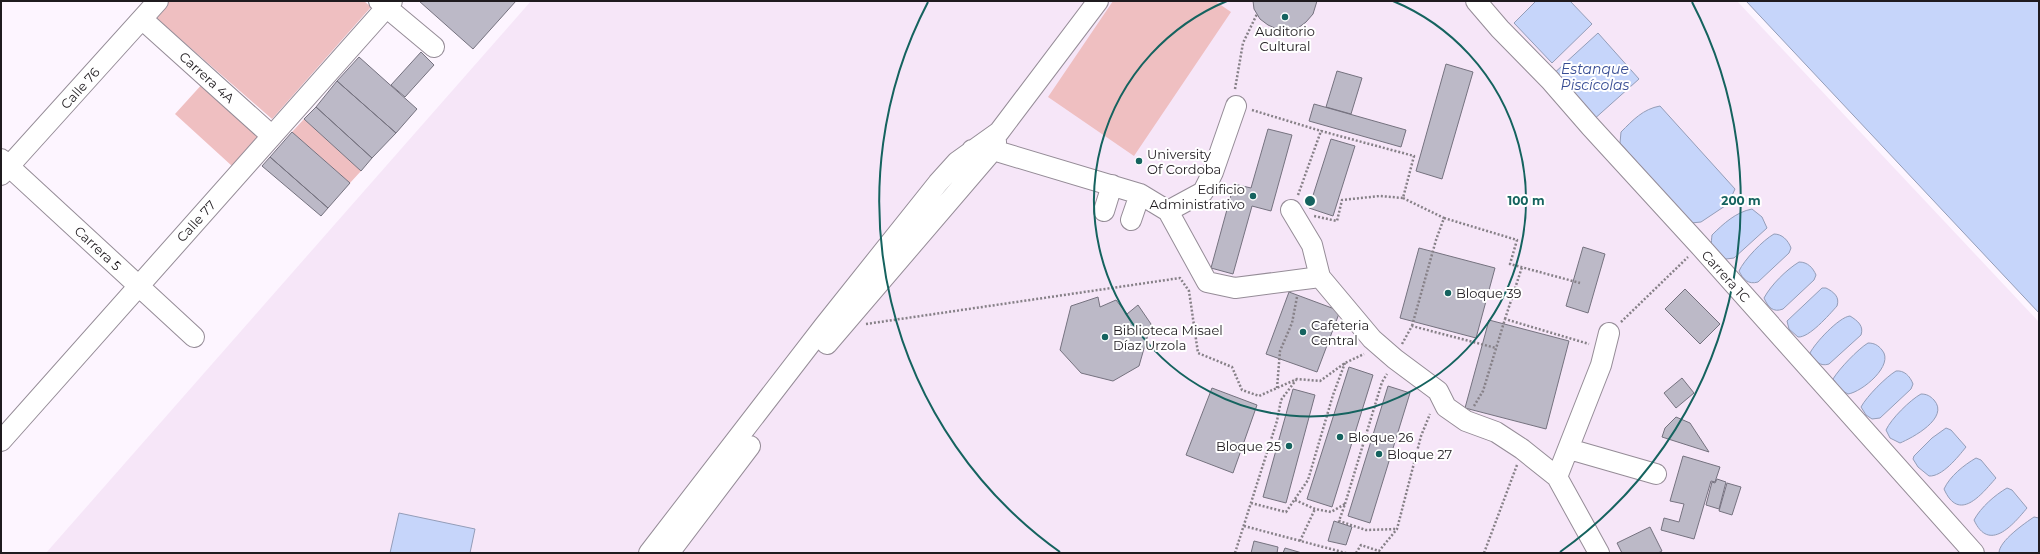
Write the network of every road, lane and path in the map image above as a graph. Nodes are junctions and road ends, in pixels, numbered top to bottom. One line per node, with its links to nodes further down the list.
1 (158, 1): 6 (street, Calle 76)
2 (1098, 1): 11 (street)
3 (1476, 1): 21 (street, Carrera 1C)
4 (385, 3): 7 (street); 10 (street, Calle 77)
5 (1257, 14): 8 (path)
6 (142, 19): 10 (street, Carrera 4A); 12 (street, Calle 76)
7 (434, 47)
8 (1236, 106): 9 (path); 17 (street)
9 (1320, 131): 15 (path); 18 (path)
10 (272, 136): 26 (street, Calle 77)
11 (996, 141): 13 (street); 29 (street); 43 (street)
12 (4, 166): 26 (street, Carrera 5)
13 (1112, 185): 14 (street); 16 (street)
14 (1140, 194): 17 (street); 20 (street)
15 (1403, 198): 18 (path); 19 (path)
16 (1104, 211)
17 (1168, 211): 24 (street)
18 (1296, 218): 23 (street)
19 (1444, 218): 22 (path); 28 (path)
20 (1131, 220)
21 (1700, 246): 32 (path); 61 (street, Carrera 1C)
22 (1522, 267): 25 (path); 27 (path)
23 (1320, 277): 24 (street); 31 (street)
24 (1300, 281): 37 (path)
25 (1580, 283)
26 (139, 286): 30 (street, Carrera 5); 40 (street, Calle 77)
27 (1505, 319): 32 (path); 33 (path)
28 (1412, 326): 33 (path); 34 (path)
29 (840, 328): 37 (path); 43 (street)
30 (194, 337)
31 (1372, 339): 34 (street); 35 (path)
32 (1607, 341): 42 (street)
33 (1496, 348): 39 (path)
34 (1395, 359): 38 (street); 48 (path)
35 (1345, 363): 36 (path); 46 (path)
36 (1297, 379): 37 (path); 47 (path)
37 (1277, 388)
38 (1438, 391): 39 (street); 51 (path)
39 (1466, 421): 41 (street)
40 (1, 441)
41 (1522, 449): 45 (street); 59 (path)
42 (1569, 449): 44 (street); 45 (street)
43 (733, 457): 54 (street); 55 (street)
44 (1656, 474)
45 (1557, 477): 60 (street)
46 (1295, 500): 47 (path); 49 (path)
47 (1251, 503): 50 (path)
48 (1345, 504): 49 (path); 51 (path)
49 (1315, 509): 52 (path)
50 (1244, 526): 52 (path); 56 (path)
51 (1397, 529): 53 (path)
52 (1300, 541): 57 (path)
53 (1378, 552): 58 (path)
54 (650, 553)
55 (669, 553)
56 (1235, 553)
57 (1346, 553)
58 (1356, 553)
59 (1484, 553)
60 (1599, 553)
61 (1974, 553)

